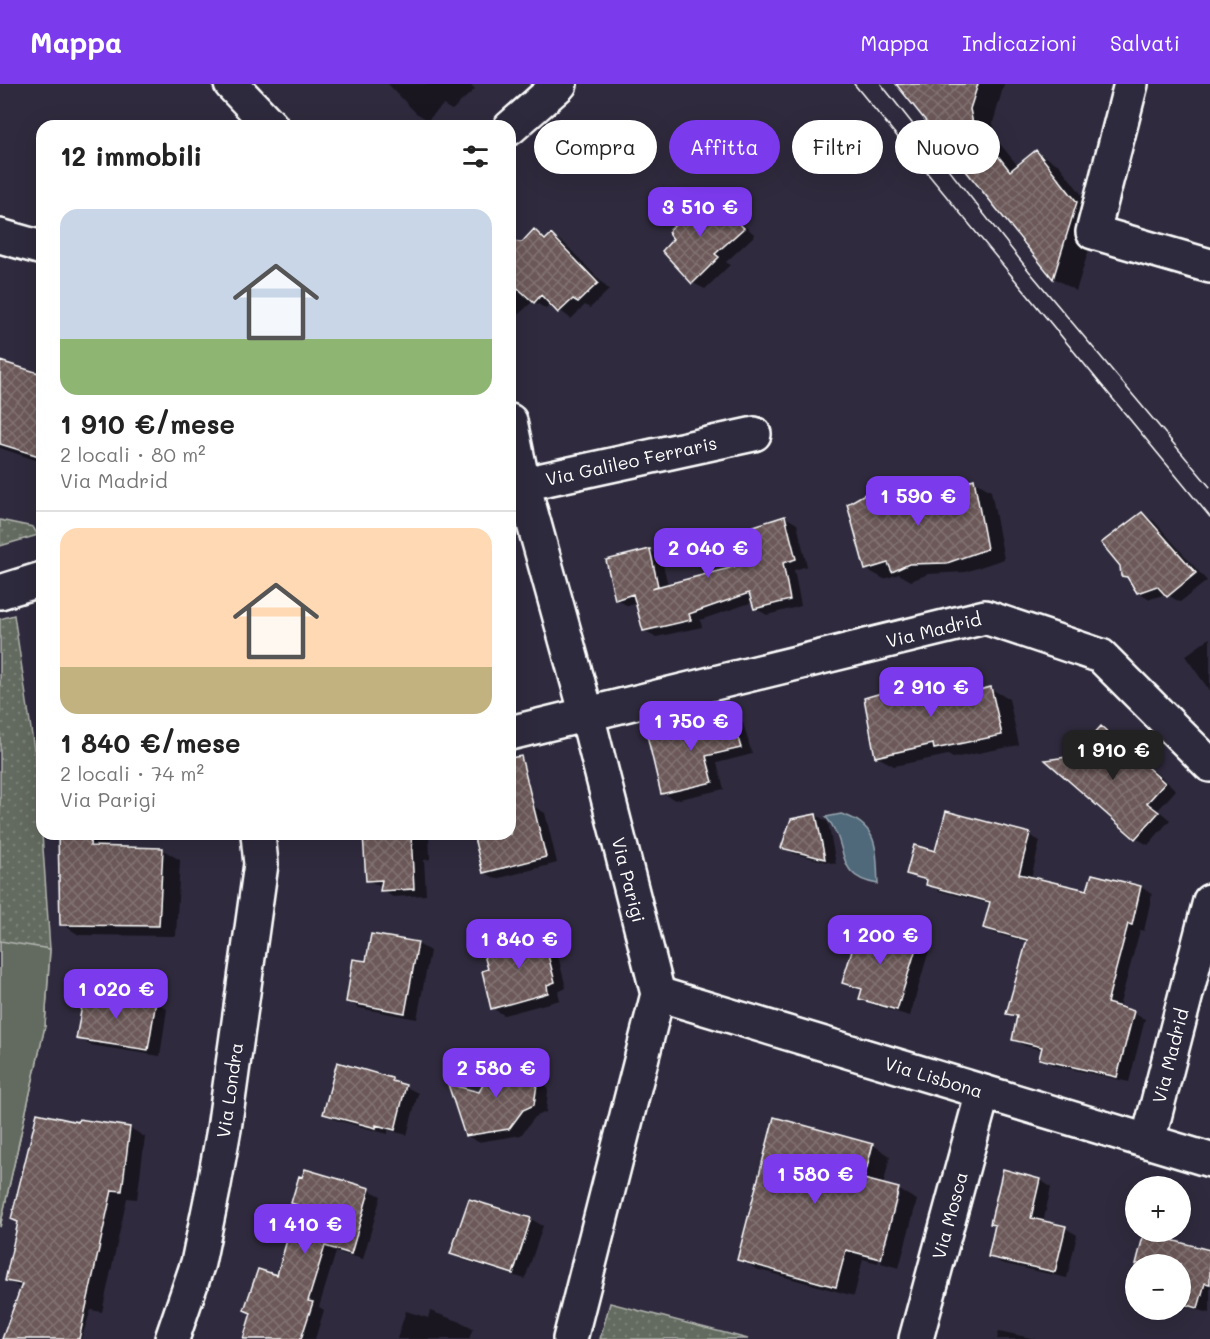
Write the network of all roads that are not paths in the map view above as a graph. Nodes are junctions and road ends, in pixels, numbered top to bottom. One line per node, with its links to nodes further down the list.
1 (231, 84): 4 (street)
2 (560, 84): 5 (street)
3 (1131, 84): 8 (street)
4 (265, 120)
5 (516, 123)
6 (0, 236): 7 (street)
7 (36, 246)
8 (1210, 266)
9 (754, 434): 10 (street, Via Galileo Ferraris)
10 (517, 486): 13 (street, Via Parigi)
11 (36, 581): 12 (street)
12 (0, 592)
13 (587, 715): 14 (street, Via Madrid); 15 (street, Via Madrid); 18 (street, Via Parigi)
14 (516, 732)
15 (1210, 765)
16 (259, 840): 22 (street, Via Londra)
17 (1210, 901): 20 (street, Via Madrid)
18 (658, 994): 19 (street, Via Lisbona); 23 (street, Via Parigi)
19 (983, 1092): 20 (street, Via Lisbona); 24 (street, Via Mosca)
20 (1148, 1141): 21 (street, Via Lisbona)
21 (1210, 1160)
22 (171, 1339)
23 (570, 1339)
24 (916, 1339)

